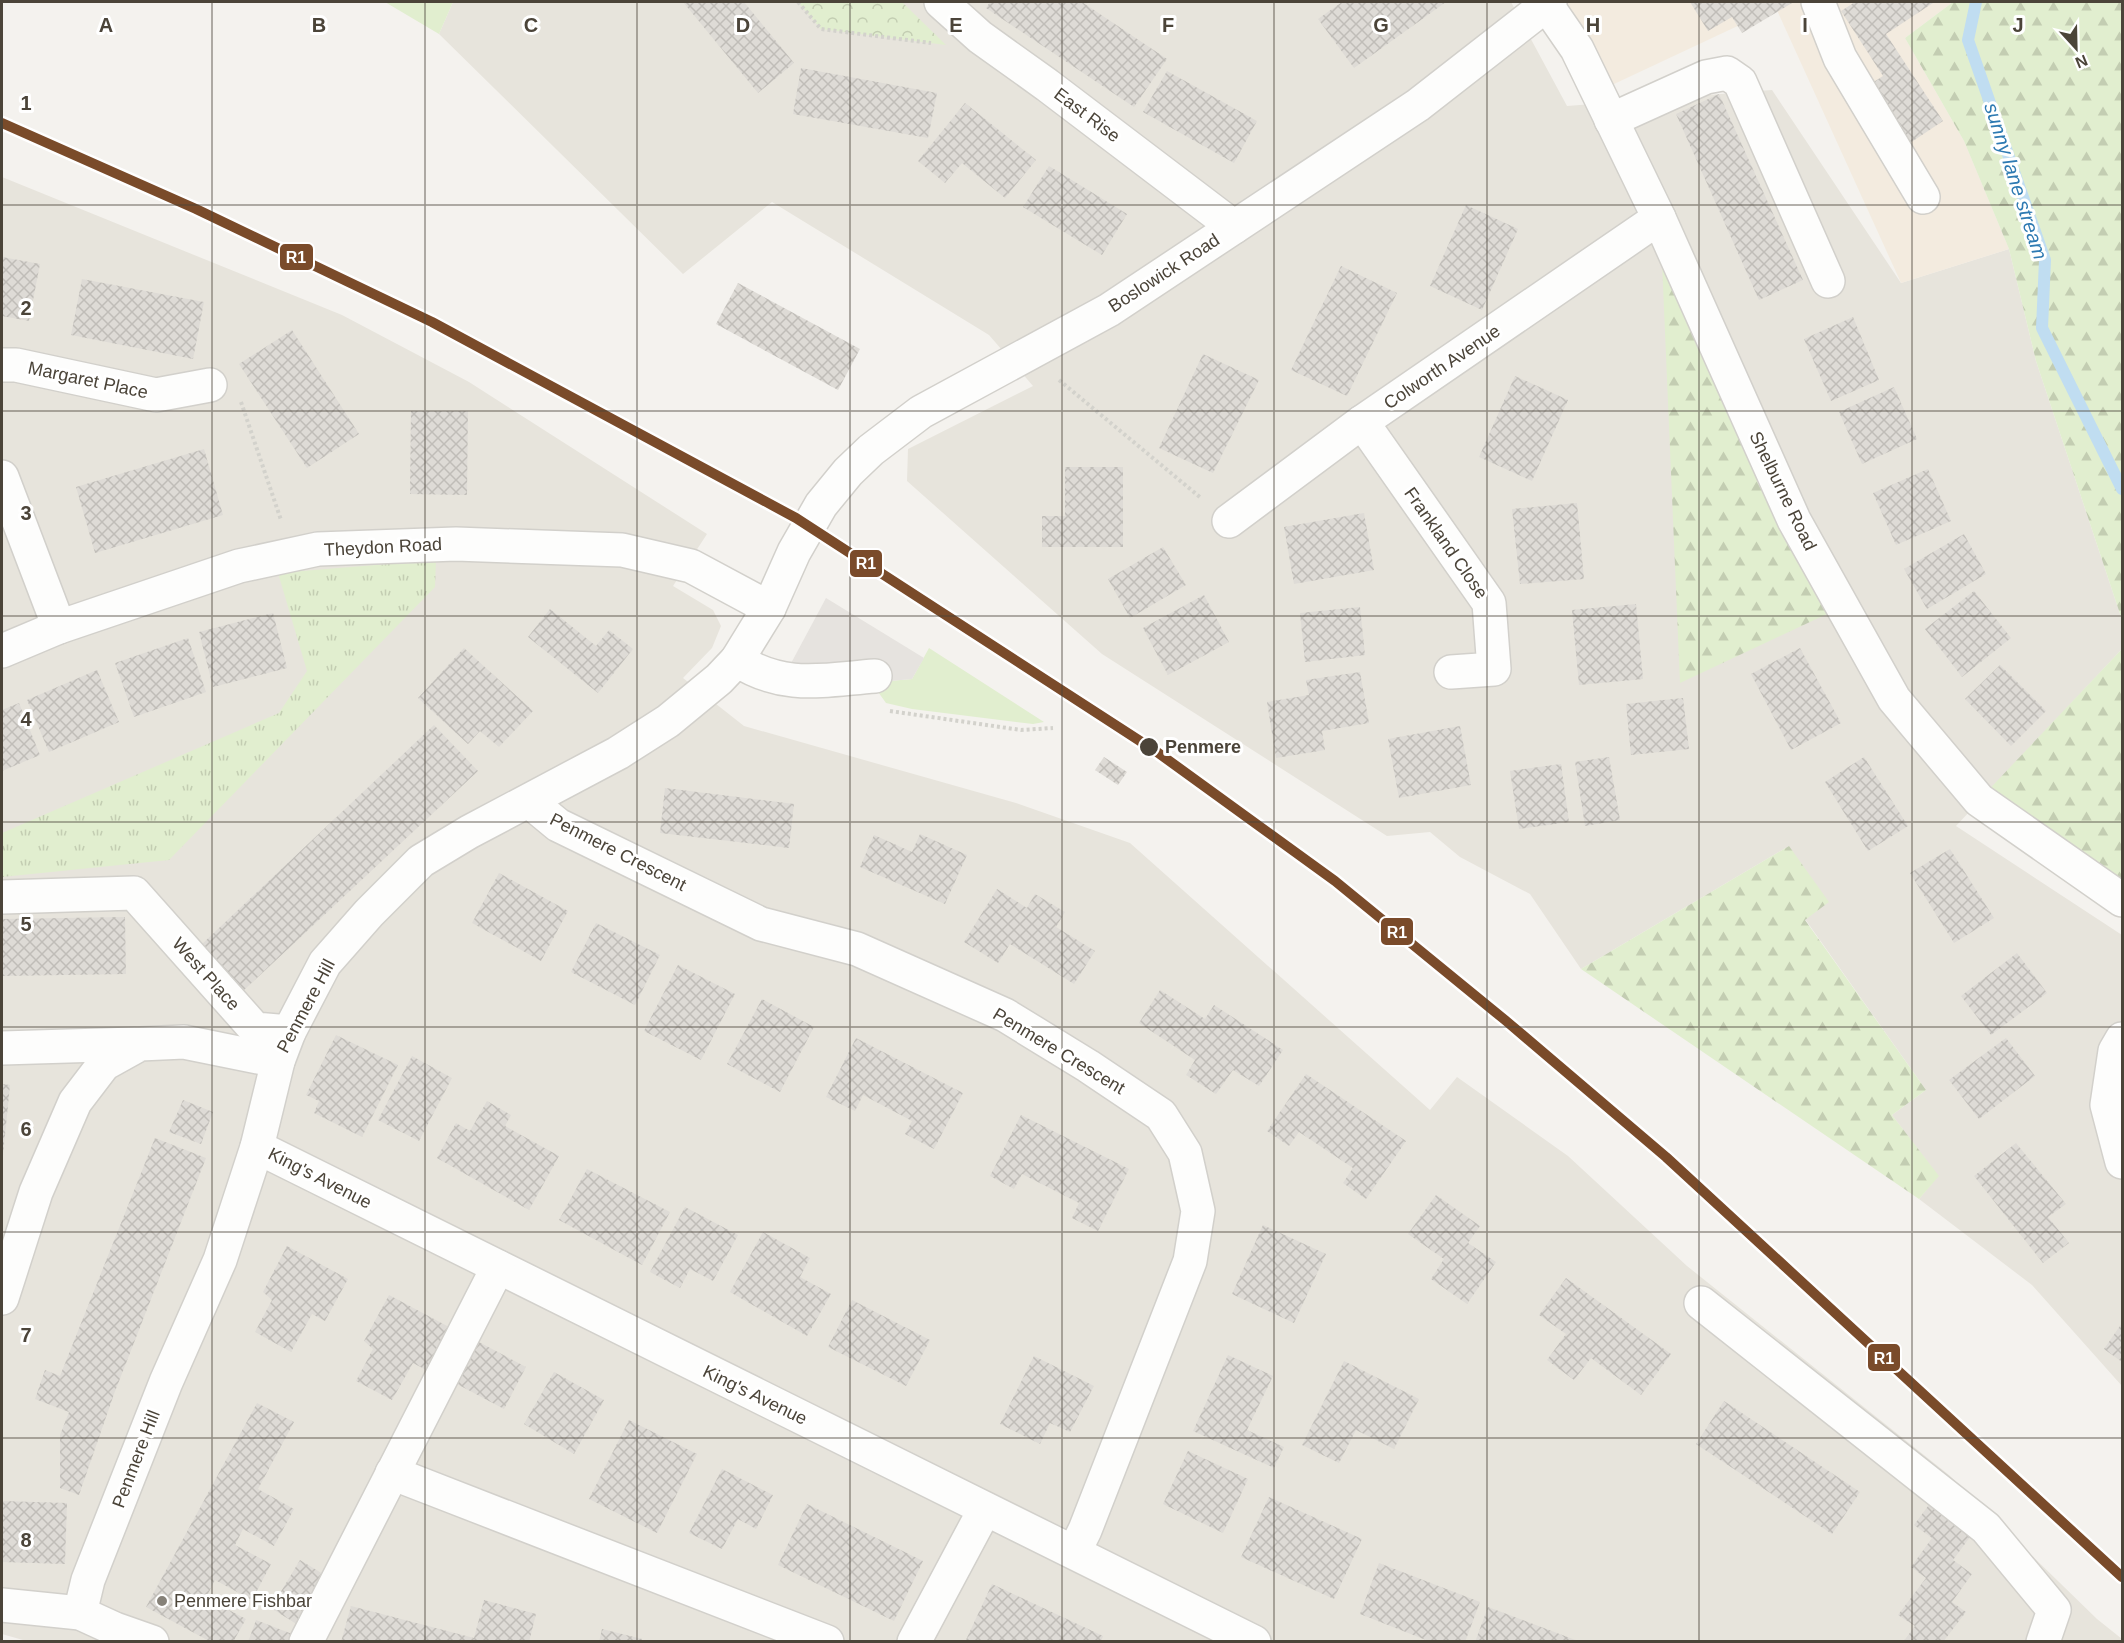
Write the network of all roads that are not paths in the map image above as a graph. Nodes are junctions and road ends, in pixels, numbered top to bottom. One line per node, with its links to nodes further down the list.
1 (941, 2): 7 (street, East Rise)
2 (1818, 2): 5 (street)
3 (1548, 3): 4 (street, Shelburne Road); 7 (street, Boslowick Road)
4 (1611, 120): 6 (street, Shelburne Road); 8 (street)
5 (1923, 197)
6 (1659, 218): 11 (street, Colworth Avenue); 23 (street, Shelburne Road)
7 (1234, 227): 14 (street, Boslowick Road)
8 (1828, 281)
9 (2, 365): 10 (street, Margaret Place)
10 (210, 385)
11 (1362, 422): 13 (street, Colworth Avenue); 19 (street, Frankland Close)
12 (2, 477): 16 (street)
13 (1229, 521)
14 (794, 552): 15 (street, Penmere Hill)
15 (769, 608): 16 (street, Theydon Road); 18 (street, Penmere Hill)
16 (59, 627): 17 (street, Theydon Road)
17 (2, 651)
18 (737, 660): 20 (street); 21 (street, Penmere Hill)
19 (1451, 672)
20 (875, 676)
21 (529, 801): 26 (street, Penmere Hill); 35 (street, Penmere Crescent)
22 (2, 897): 26 (street, West Place)
23 (2122, 900)
24 (2122, 1039): 29 (street)
25 (140, 1044): 26 (street); 27 (street); 31 (street)
26 (284, 1047): 28 (street, Penmere Hill)
27 (2, 1048)
28 (257, 1147): 30 (street, King's Avenue); 37 (street, Penmere Hill)
29 (2122, 1162)
30 (498, 1267): 33 (street); 34 (street, King's Avenue)
31 (2, 1298)
32 (1701, 1304): 43 (street)
33 (392, 1473): 39 (street); 40 (street)
34 (985, 1509): 35 (street, King's Avenue); 41 (street)
35 (1074, 1552): 42 (street, King's Avenue)
36 (2, 1605): 37 (street)
37 (80, 1613): 38 (street)
38 (152, 1641)
39 (306, 1641)
40 (827, 1641)
41 (914, 1641)
42 (1254, 1641)
43 (2043, 1641)

